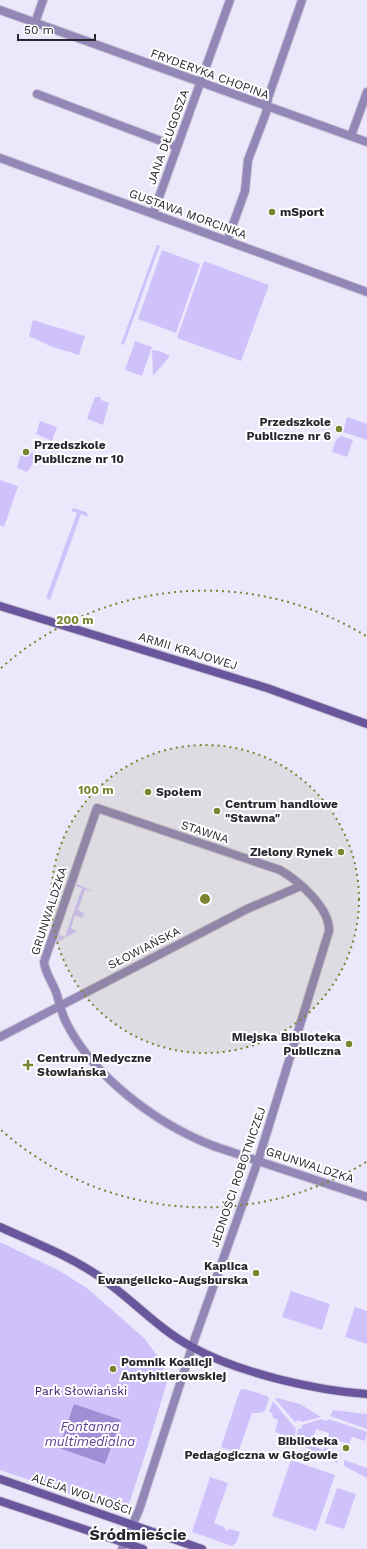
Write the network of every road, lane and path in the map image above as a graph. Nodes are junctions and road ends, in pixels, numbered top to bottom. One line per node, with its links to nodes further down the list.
1 (43, 0): 5 (street)
2 (230, 0): 6 (street, JANA DŁUGOSZA)
3 (302, 0): 9 (street)
4 (0, 10): 5 (street, FRYDERYKA CHOPINA)
5 (35, 23): 6 (street, FRYDERYKA CHOPINA)
6 (200, 83): 9 (street, FRYDERYKA CHOPINA); 12 (street, JANA DŁUGOSZA)
7 (367, 92): 10 (street)
8 (37, 94): 12 (street)
9 (267, 107): 10 (street, FRYDERYKA CHOPINA); 15 (street)
10 (350, 136): 11 (street, FRYDERYKA CHOPINA)
11 (367, 142)
12 (177, 146): 14 (street, JANA DŁUGOSZA)
13 (0, 158): 14 (street, GUSTAWA MORCINKA)
14 (153, 214): 15 (street, GUSTAWA MORCINKA)
15 (228, 241): 16 (street, GUSTAWA MORCINKA)
16 (367, 292)
17 (0, 606): 18 (street, ARMII KRAJOWEJ)
18 (367, 724)
19 (97, 808): 20 (street, STAWNA); 21 (street, GRUNWALDZKA)
20 (301, 886): 21 (street, SŁOWIAŃSKA); 23 (street, JEDNOŚCI ROBOTNICZEJ)
21 (60, 1006): 22 (street, SŁOWIAŃSKA); 23 (street, GRUNWALDZKA)
22 (0, 1037)
23 (258, 1161): 24 (street, GRUNWALDZKA); 26 (street, JEDNOŚCI ROBOTNICZEJ)
24 (367, 1197)
25 (0, 1227): 26 (street)
26 (192, 1347): 27 (street); 30 (street, JEDNOŚCI ROBOTNICZEJ)
27 (367, 1394)
28 (0, 1479): 30 (street, ALEJA WOLNOŚCI)
29 (0, 1501): 31 (street)
30 (133, 1524): 31 (street, JEDNOŚCI ROBOTNICZEJ); 33 (street, ALEJA WOLNOŚCI)
31 (124, 1546): 32 (street)
32 (143, 1549)
33 (202, 1549)

